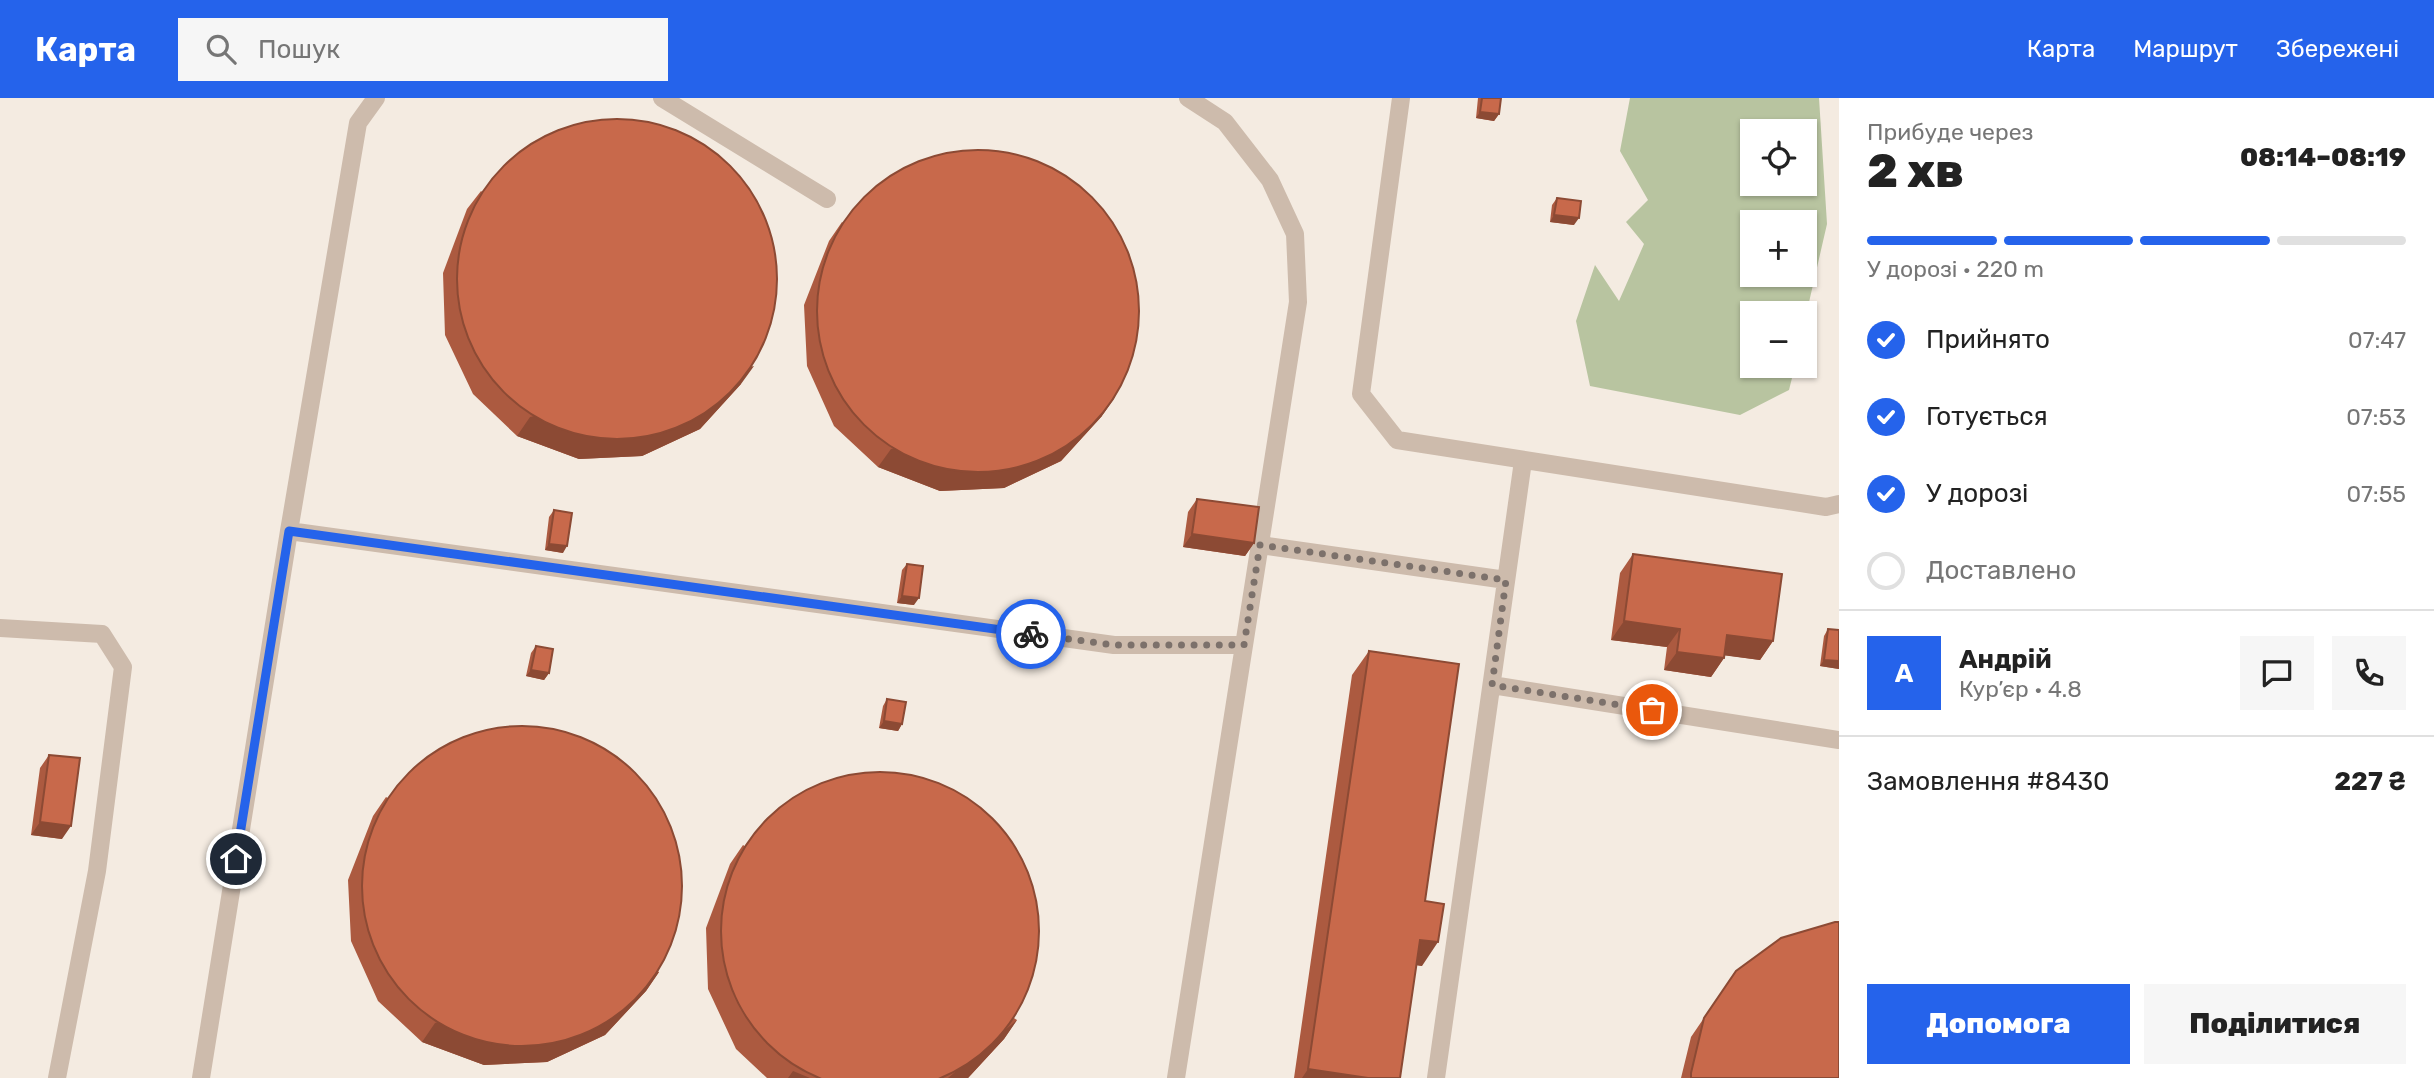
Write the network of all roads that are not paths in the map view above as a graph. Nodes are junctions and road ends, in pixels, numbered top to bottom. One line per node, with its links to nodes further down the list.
1 (376, 98): 8 (lane)
2 (662, 98): 5 (lane)
3 (1188, 98): 9 (lane)
4 (1401, 98): 6 (lane)
5 (827, 199)
6 (1523, 461): 7 (lane); 10 (lane)
7 (1839, 504)
8 (289, 531): 12 (lane); 16 (lane)
9 (1260, 545): 10 (lane); 12 (lane)
10 (1506, 580): 13 (lane)
11 (0, 628): 15 (lane)
12 (1244, 645): 17 (lane)
13 (1492, 685): 14 (lane); 18 (lane)
14 (1839, 740)
15 (57, 1078)
16 (201, 1078)
17 (1176, 1078)
18 (1436, 1078)

